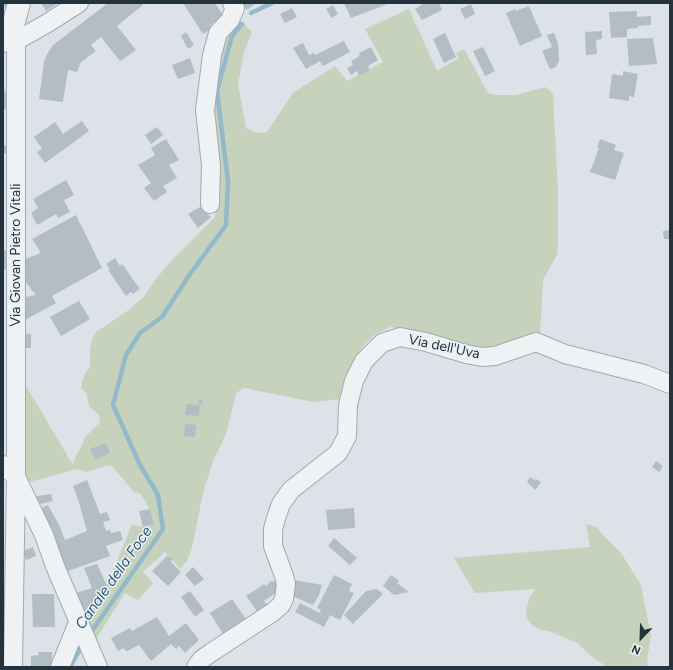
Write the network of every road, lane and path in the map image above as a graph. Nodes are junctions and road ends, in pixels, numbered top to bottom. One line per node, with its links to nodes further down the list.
1 (19, 3): 4 (street)
2 (79, 3): 4 (street)
3 (232, 3): 5 (street)
4 (9, 38): 8 (street, Via Giovan Pietro Vitali)
5 (210, 204)
6 (670, 384): 13 (street, Via dell'Uva)
7 (3, 465): 8 (street)
8 (16, 477): 9 (street); 10 (street, Via Giovan Pietro Vitali)
9 (80, 623): 11 (street); 12 (street)
10 (13, 667)
11 (60, 667)
12 (98, 667)
13 (196, 667)

